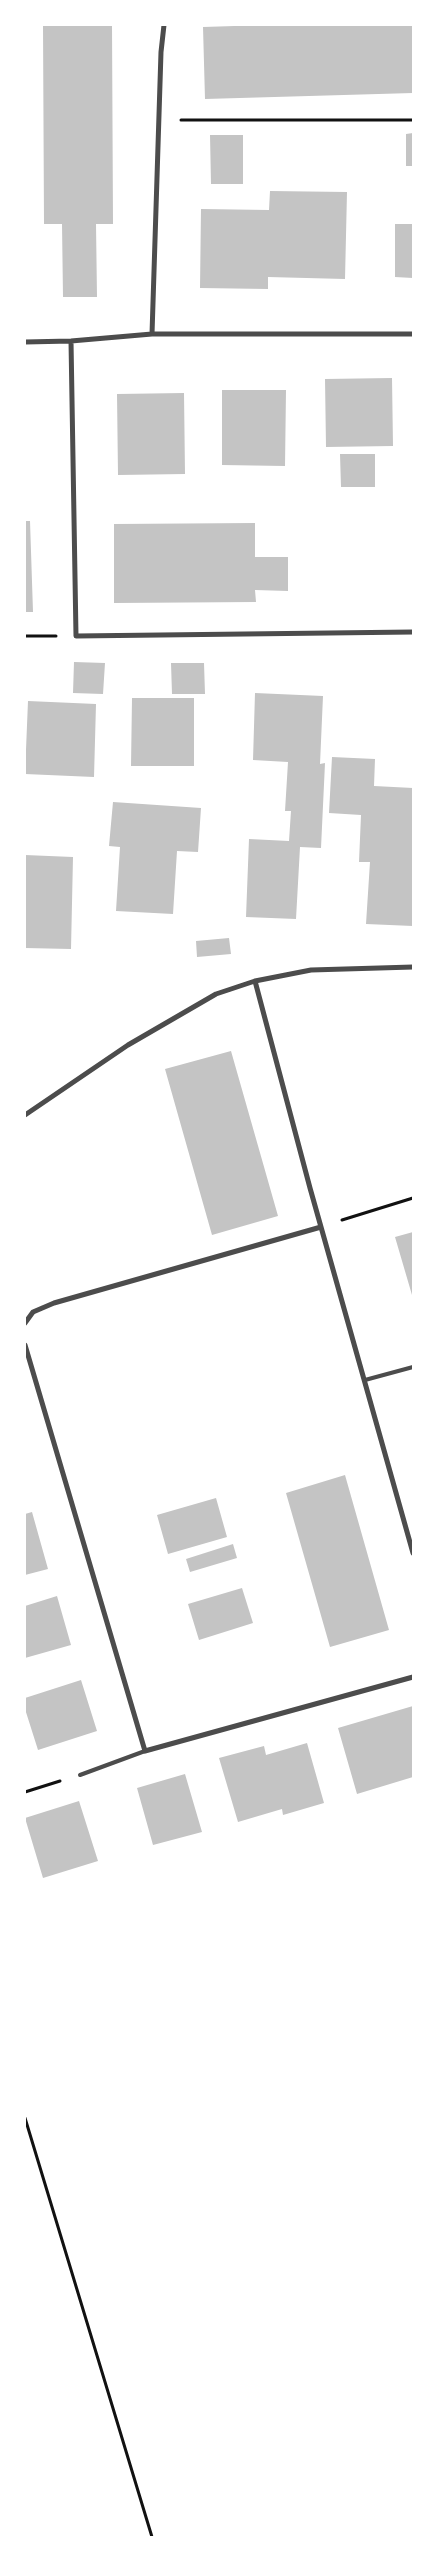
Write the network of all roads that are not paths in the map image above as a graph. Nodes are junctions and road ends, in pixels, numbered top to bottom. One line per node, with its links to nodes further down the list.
1 (164, 25): 2 (street)
2 (152, 334): 3 (street); 4 (street)
3 (413, 334)
4 (72, 341): 5 (street); 6 (street)
5 (25, 342)
6 (413, 632)
7 (413, 967): 8 (street)
8 (255, 981): 9 (street); 10 (street)
9 (25, 1115)
10 (321, 1227): 11 (street); 14 (street)
11 (25, 1324)
12 (25, 1345): 17 (street)
13 (413, 1367): 14 (lane)
14 (366, 1380): 15 (street)
15 (413, 1553)
16 (413, 1677): 17 (street)
17 (144, 1751): 18 (lane)
18 (80, 1775)

